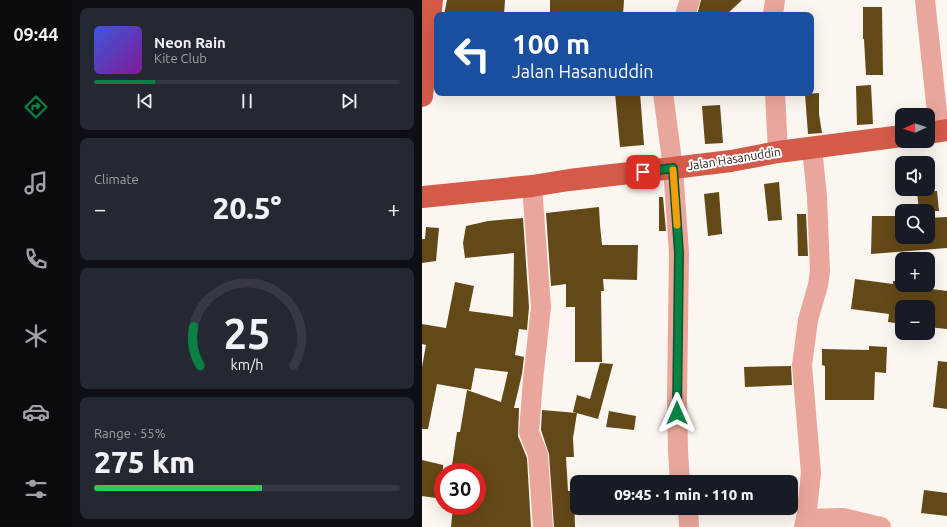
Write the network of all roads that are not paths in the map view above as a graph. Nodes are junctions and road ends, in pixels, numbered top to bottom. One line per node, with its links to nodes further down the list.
1 (432, 0): 7 (main road)
2 (690, 0): 5 (street)
3 (775, 0): 6 (street)
4 (925, 0): 10 (street)
5 (685, 12)
6 (773, 12)
7 (422, 96)
8 (663, 96): 14 (street)
9 (774, 96): 13 (street)
10 (938, 131)
11 (895, 137): 12 (main road, Jalan Hasanuddin)
12 (812, 148): 13 (main road, Jalan Hasanuddin); 19 (street)
13 (778, 152): 14 (main road, Jalan Hasanuddin)
14 (673, 168): 15 (main road, Jalan Hasanuddin); 17 (street)
15 (532, 186): 16 (main road, Jalan Hasanuddin); 20 (street)
16 (422, 197)
17 (680, 475)
18 (688, 515): 21 (street)
19 (805, 523): 22 (street)
20 (543, 527)
21 (689, 527)
22 (881, 527)

